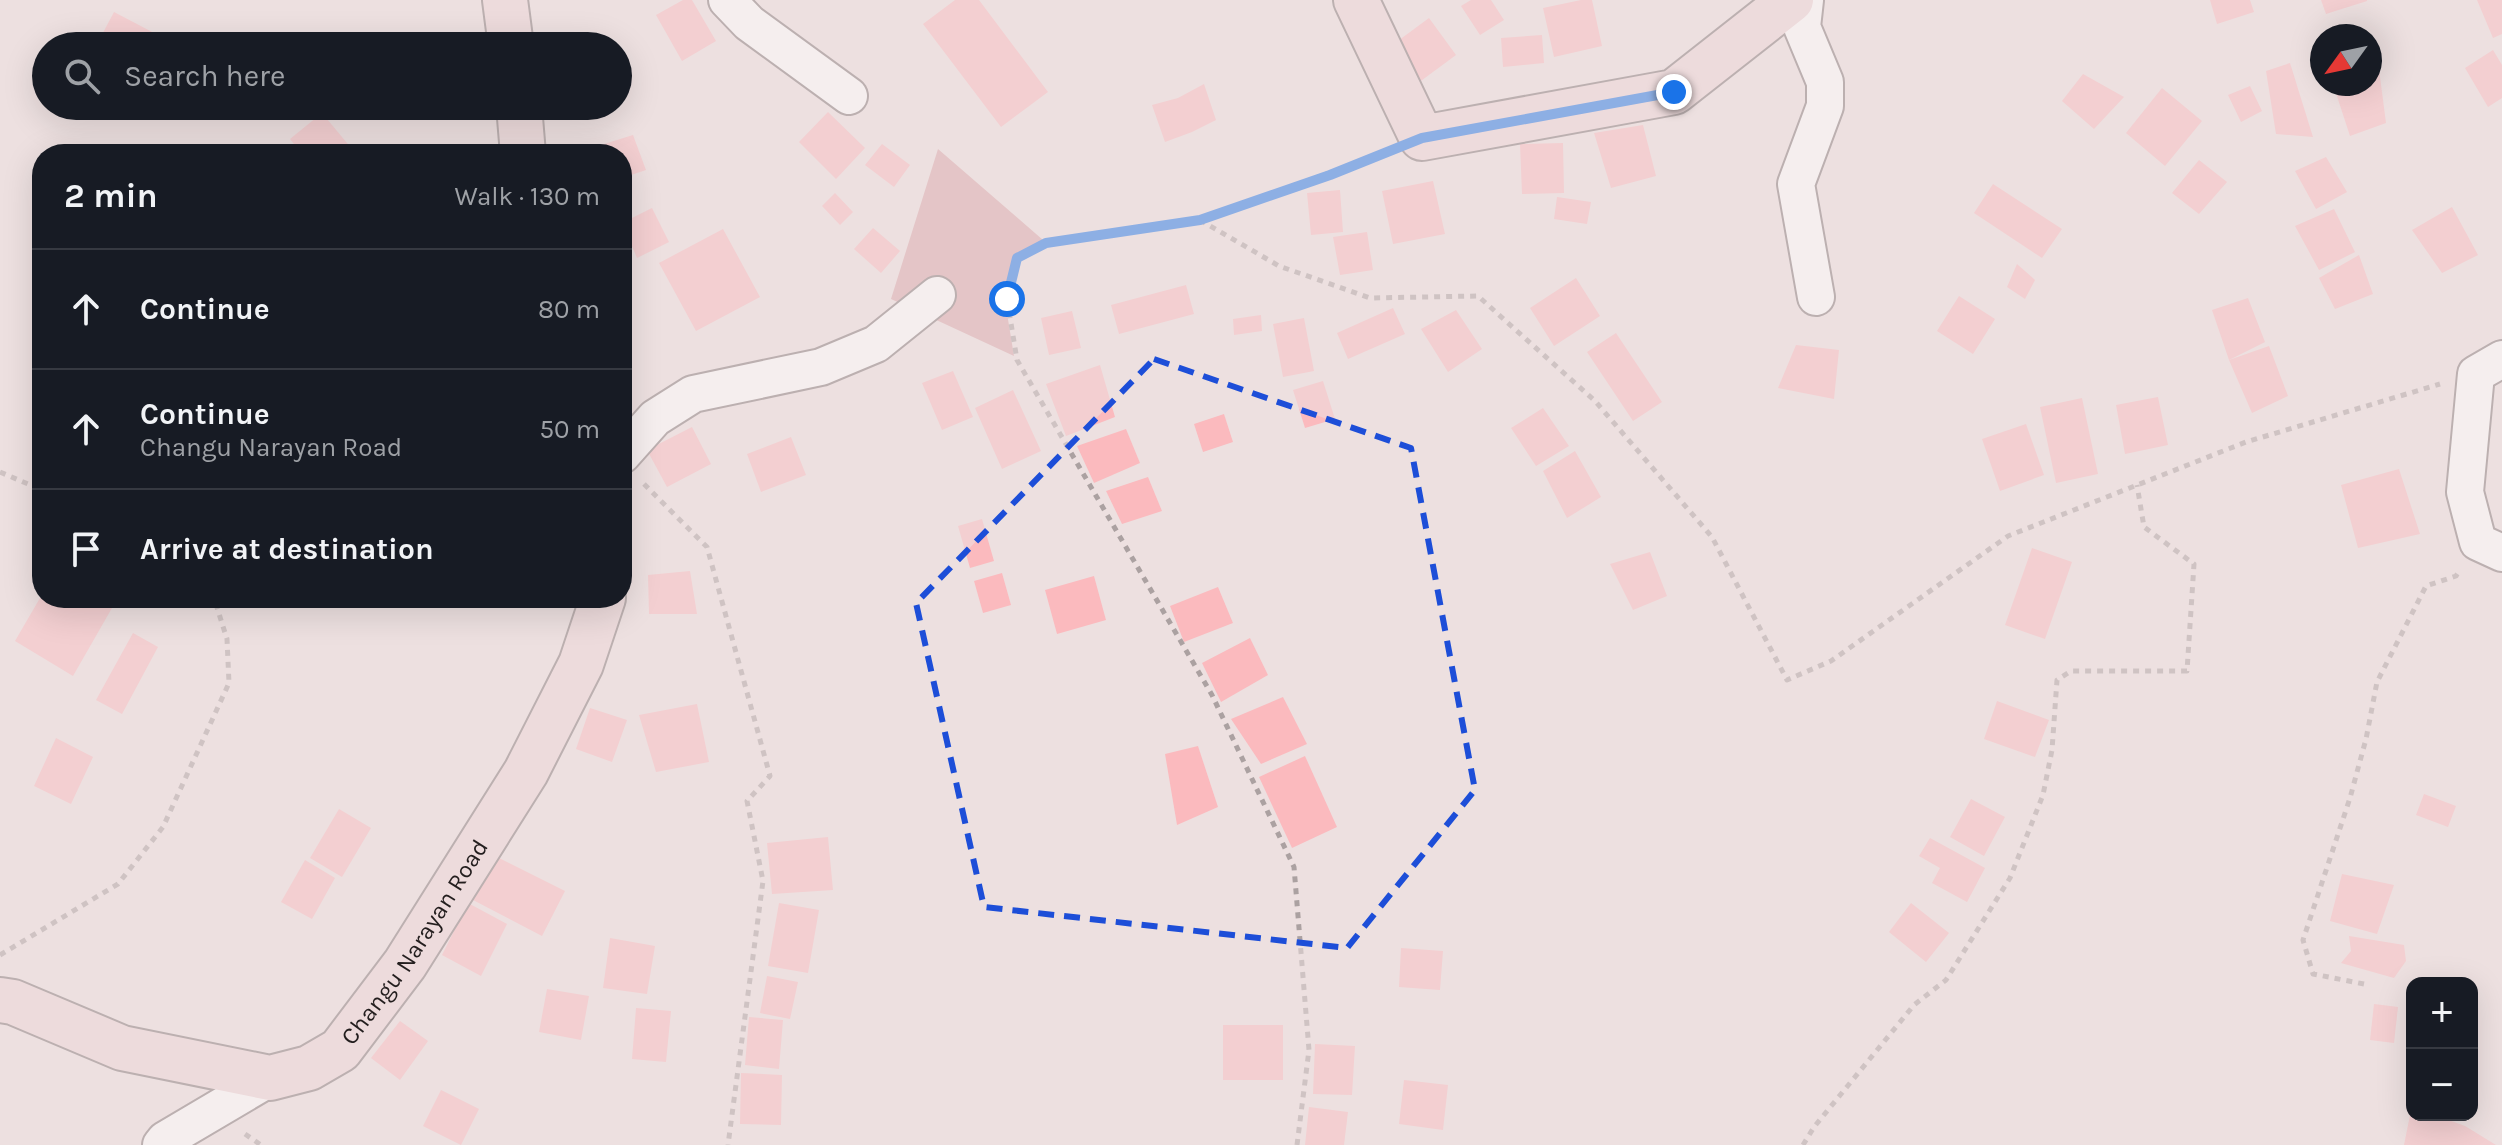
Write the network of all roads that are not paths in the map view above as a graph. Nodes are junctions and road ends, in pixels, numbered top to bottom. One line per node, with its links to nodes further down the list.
1 (505, 0): 6 (main road)
2 (727, 0): 7 (street)
3 (1356, 0): 4 (main road)
4 (1791, 0)
5 (1805, 0): 11 (street)
6 (509, 32)
7 (849, 96)
8 (520, 120): 9 (main road)
9 (522, 144)
10 (937, 295): 13 (street)
11 (1816, 297)
12 (2489, 366): 14 (street)
13 (632, 468)
14 (2490, 548)
15 (600, 608): 17 (main road, Changu Narayan Road)
16 (0, 1000): 17 (main road, Changu Narayan Road)
17 (270, 1078): 18 (street)
18 (161, 1145)

